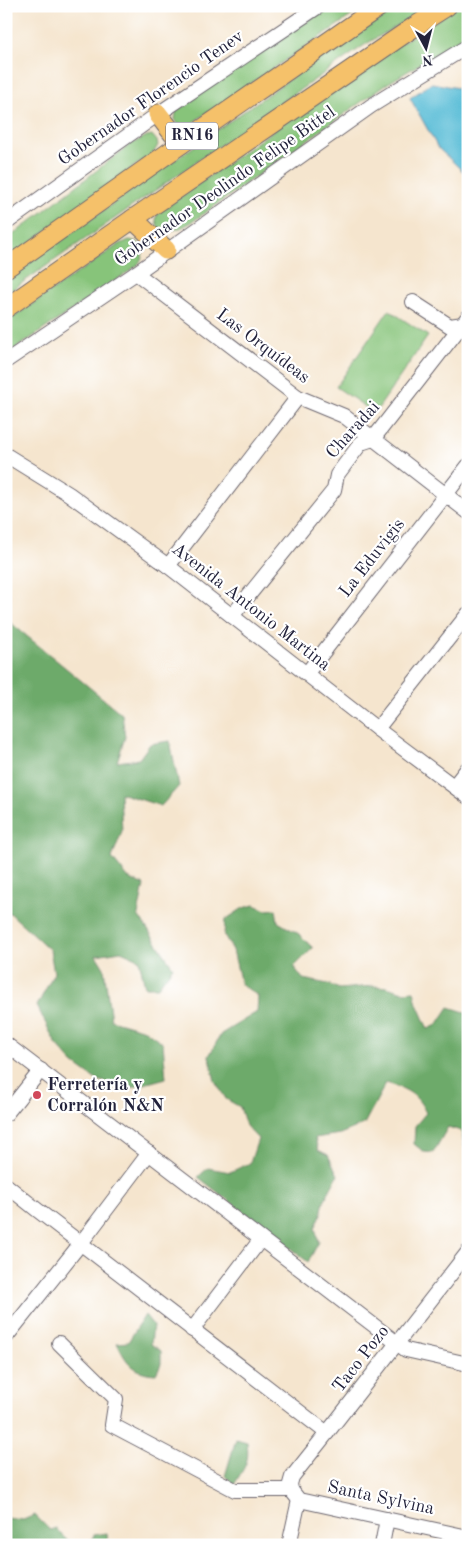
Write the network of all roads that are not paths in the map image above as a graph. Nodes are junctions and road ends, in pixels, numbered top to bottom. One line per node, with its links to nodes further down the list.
1 (319, 6): 5 (street, Gobernador Florencio Tenev)
2 (380, 6): 6 (highway, RN16)
3 (447, 6): 7 (highway, RN16)
4 (468, 46): 9 (street, Gobernador Deolindo Felipe Bittel)
5 (158, 114): 6 (highway); 8 (street, Gobernador Florencio Tenev)
6 (181, 144): 10 (highway, RN16)
7 (134, 219): 9 (highway); 13 (highway, RN16)
8 (6, 223)
9 (166, 250): 11 (street, Gobernador Deolindo Felipe Bittel)
10 (6, 268)
11 (136, 273): 15 (street, Gobernador Deolindo Felipe Bittel); 16 (street, Las Orquídeas)
12 (414, 302): 14 (street)
13 (6, 308)
14 (466, 323): 17 (street, Charadai)
15 (6, 361)
16 (298, 397): 17 (street, Las Orquídeas); 22 (street)
17 (373, 440): 20 (street, Las Orquídeas); 24 (street, Charadai)
18 (6, 455): 22 (street, Avenida Antonio Martina)
19 (468, 466): 20 (street, La Eduvigis)
20 (445, 495): 21 (street, Las Orquídeas); 25 (street, La Eduvigis)
21 (468, 512)
22 (168, 566): 24 (street, Avenida Antonio Martina)
23 (468, 614): 26 (street)
24 (232, 616): 25 (street, Avenida Antonio Martina)
25 (307, 673): 26 (street, Avenida Antonio Martina)
26 (377, 729): 28 (street, Avenida Antonio Martina)
27 (468, 768): 28 (street)
28 (454, 786): 29 (street, Avenida Antonio Martina)
29 (468, 797)
30 (6, 1044): 31 (street)
31 (41, 1070): 32 (street); 33 (street)
32 (6, 1114)
33 (149, 1153): 35 (street); 36 (street)
34 (6, 1185): 36 (street)
35 (261, 1239): 38 (street); 41 (street)
36 (81, 1243): 38 (street); 39 (street)
37 (468, 1252): 41 (street, Taco Pozo)
38 (192, 1330): 43 (street)
39 (6, 1337)
40 (59, 1343): 44 (street, Santa Sylvina)
41 (397, 1344): 42 (street); 43 (street, Taco Pozo)
42 (468, 1364)
43 (327, 1433): 44 (street, Taco Pozo)
44 (295, 1495): 45 (street, Santa Sylvina); 47 (street, Taco Pozo)
45 (387, 1519): 46 (street, Santa Sylvina); 48 (street)
46 (468, 1537)
47 (290, 1545)
48 (382, 1545)

